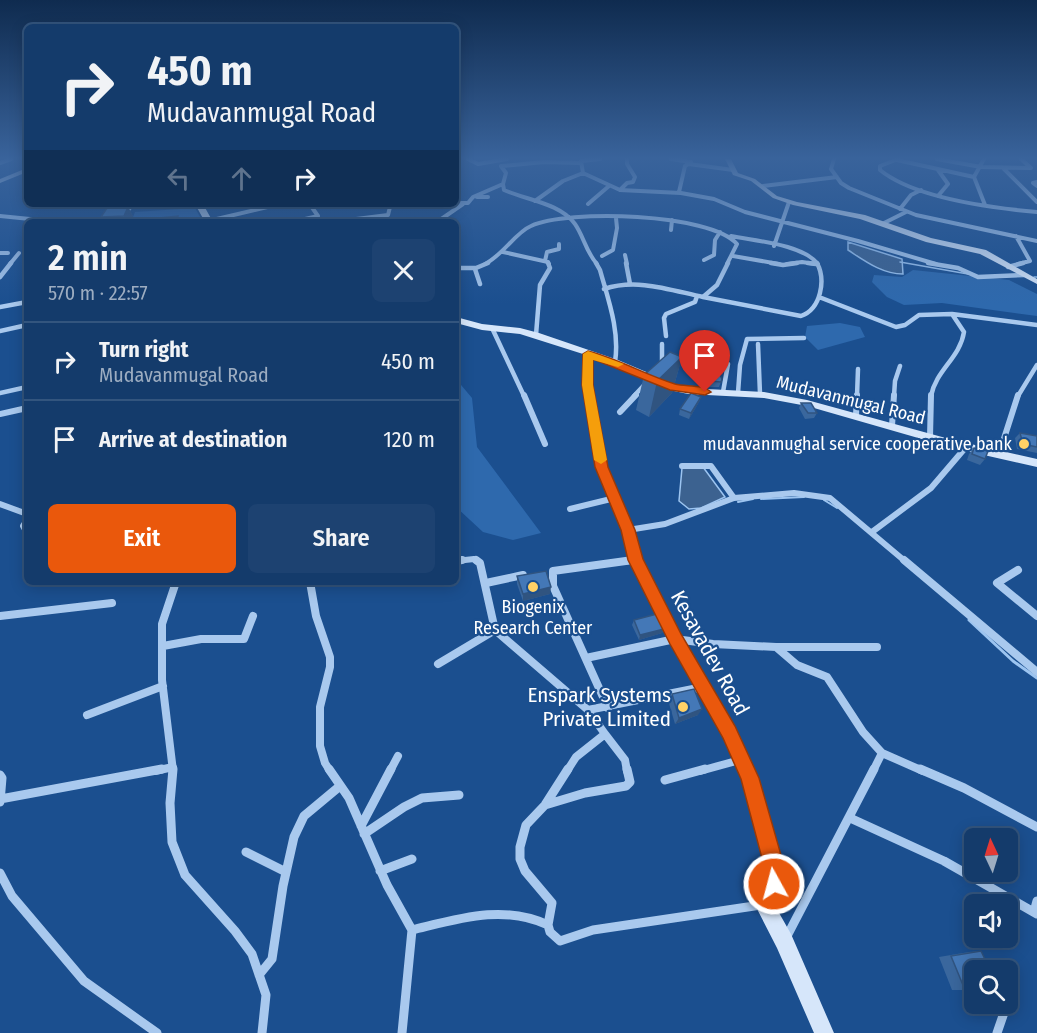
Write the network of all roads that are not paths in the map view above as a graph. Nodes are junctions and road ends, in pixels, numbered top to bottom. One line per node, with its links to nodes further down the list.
1 (267, 207): 17 (street)
2 (312, 207): 18 (street)
3 (389, 207): 19 (street)
4 (459, 207): 20 (street)
5 (553, 207): 21 (street)
6 (734, 207): 24 (street)
7 (788, 207): 24 (street)
8 (810, 207): 25 (street)
9 (896, 207): 11 (street)
10 (994, 207): 13 (street)
11 (900, 209): 12 (street)
12 (907, 212): 25 (street); 30 (street)
13 (1037, 212)
14 (0, 216): 16 (street)
15 (616, 218): 21 (street); 22 (street); 39 (street)
16 (30, 219)
17 (220, 219)
18 (305, 219)
19 (356, 219)
20 (442, 219)
21 (571, 219): 34 (street); 52 (street)
22 (646, 219): 23 (street); 26 (street)
23 (672, 220): 27 (street); 28 (street)
24 (783, 223): 33 (street); 47 (street)
25 (882, 224): 44 (street)
26 (646, 228)
27 (671, 230)
28 (720, 232): 29 (street); 41 (street)
29 (730, 236): 33 (street); 40 (street)
30 (1016, 236): 31 (street); 44 (street)
31 (1037, 241)
32 (559, 244): 42 (street)
33 (774, 246): 43 (street)
34 (503, 252): 42 (street); 46 (street)
35 (0, 253): 36 (street)
36 (8, 254)
37 (19, 254): 48 (street)
38 (625, 255): 51 (street)
39 (602, 256)
40 (733, 256): 43 (street); 53 (street)
41 (704, 260)
42 (545, 261): 63 (street)
43 (816, 264): 54 (street)
44 (1007, 267): 47 (street)
45 (459, 268): 46 (street)
46 (475, 269): 50 (street)
47 (1024, 275): 49 (street)
48 (0, 277)
49 (1037, 282)
50 (480, 284)
51 (630, 284): 52 (street); 53 (street)
52 (604, 289): 69 (street)
53 (700, 296): 54 (street); 64 (street)
54 (819, 297): 57 (street)
55 (24, 303): 56 (street)
56 (0, 308)
57 (952, 314): 60 (street); 85 (street)
58 (459, 321): 61 (street, Mudavanmugal Road)
59 (24, 325): 62 (street)
60 (1037, 326)
61 (492, 328): 63 (street, Mudavanmugal Road); 86 (street)
62 (0, 331)
63 (536, 335): 68 (street, Mudavanmugal Road)
64 (666, 336)
65 (804, 338): 78 (street)
66 (662, 344): 74 (street)
67 (758, 344): 79 (street)
68 (588, 354): 69 (street, Mudavanmugal Road); 91 (street, Kesavadev Road)
69 (615, 362): 74 (street, Mudavanmugal Road)
70 (728, 364): 76 (street)
71 (1037, 365): 88 (street)
72 (900, 366): 84 (street)
73 (858, 369): 83 (street)
74 (651, 378): 76 (street, Mudavanmugal Road); 81 (street)
75 (24, 388): 77 (street)
76 (723, 392): 78 (street, Mudavanmugal Road)
77 (0, 393)
78 (738, 393): 79 (street, Mudavanmugal Road)
79 (760, 394): 83 (street, Mudavanmugal Road)
80 (24, 409): 82 (street)
81 (620, 412)
82 (0, 414)
83 (856, 415): 84 (street, Mudavanmugal Road)
84 (892, 426): 85 (street, Mudavanmugal Road)
85 (930, 437): 87 (street, Mudavanmugal Road)
86 (545, 444)
87 (966, 447): 88 (street, Mudavanmugal Road); 97 (street)
88 (999, 454): 89 (street, Mudavanmugal Road)
89 (1037, 463)
90 (682, 466): 92 (street)
91 (615, 498): 94 (street); 96 (street, Kesavadev Road)
92 (734, 498): 96 (street); 97 (street)
93 (0, 504): 95 (street)
94 (570, 509)
95 (24, 513)
96 (628, 530): 98 (street, Kesavadev Road)
97 (872, 532): 118 (street)
98 (636, 560): 102 (street); 112 (street, Kesavadev Road)
99 (459, 561): 104 (street)
100 (1018, 570): 110 (street)
101 (543, 571): 102 (street)
102 (553, 571): 116 (street)
103 (531, 574): 104 (street)
104 (486, 583): 111 (street)
105 (175, 585): 113 (street)
106 (311, 585): 131 (street)
107 (112, 603): 108 (street)
108 (0, 616)
109 (253, 616): 113 (street)
110 (1037, 616)
111 (495, 630): 117 (street); 122 (street)
112 (675, 639): 114 (street); 116 (street); 120 (street, Kesavadev Road)
113 (163, 646): 119 (street)
114 (776, 646): 115 (street); 125 (street)
115 (877, 646)
116 (586, 658): 121 (street)
117 (438, 664)
118 (1037, 672)
119 (163, 686): 123 (street); 128 (street)
120 (704, 687): 121 (street); 127 (street, Kesavadev Road)
121 (608, 708): 122 (street)
122 (588, 710): 124 (street)
123 (87, 715)
124 (605, 734): 134 (street); 134 (street)
125 (882, 753): 135 (street); 136 (street)
126 (398, 756): 137 (street)
127 (742, 759): 130 (street); 144 (street, Kesavadev Road)
128 (173, 767): 133 (street); 149 (street)
129 (0, 775): 133 (street)
130 (665, 780)
131 (340, 786): 137 (street); 141 (street)
132 (459, 795): 137 (street)
133 (0, 801)
134 (545, 805): 146 (street)
135 (850, 818): 145 (street); 148 (street)
136 (1037, 827)
137 (363, 830): 140 (street)
138 (246, 852): 141 (street)
139 (411, 859): 140 (street)
140 (380, 871): 147 (street)
141 (286, 872): 149 (street)
142 (0, 873): 151 (street)
143 (1037, 901): 145 (street)
144 (764, 905): 146 (street); 148 (street)
145 (1036, 913)
146 (548, 925): 147 (street)
147 (412, 930): 153 (street)
148 (784, 941): 154 (street)
149 (260, 975): 152 (street)
150 (1004, 1014): 155 (street)
151 (157, 1033)
152 (262, 1033)
153 (402, 1033)
154 (824, 1033)
155 (998, 1033)

